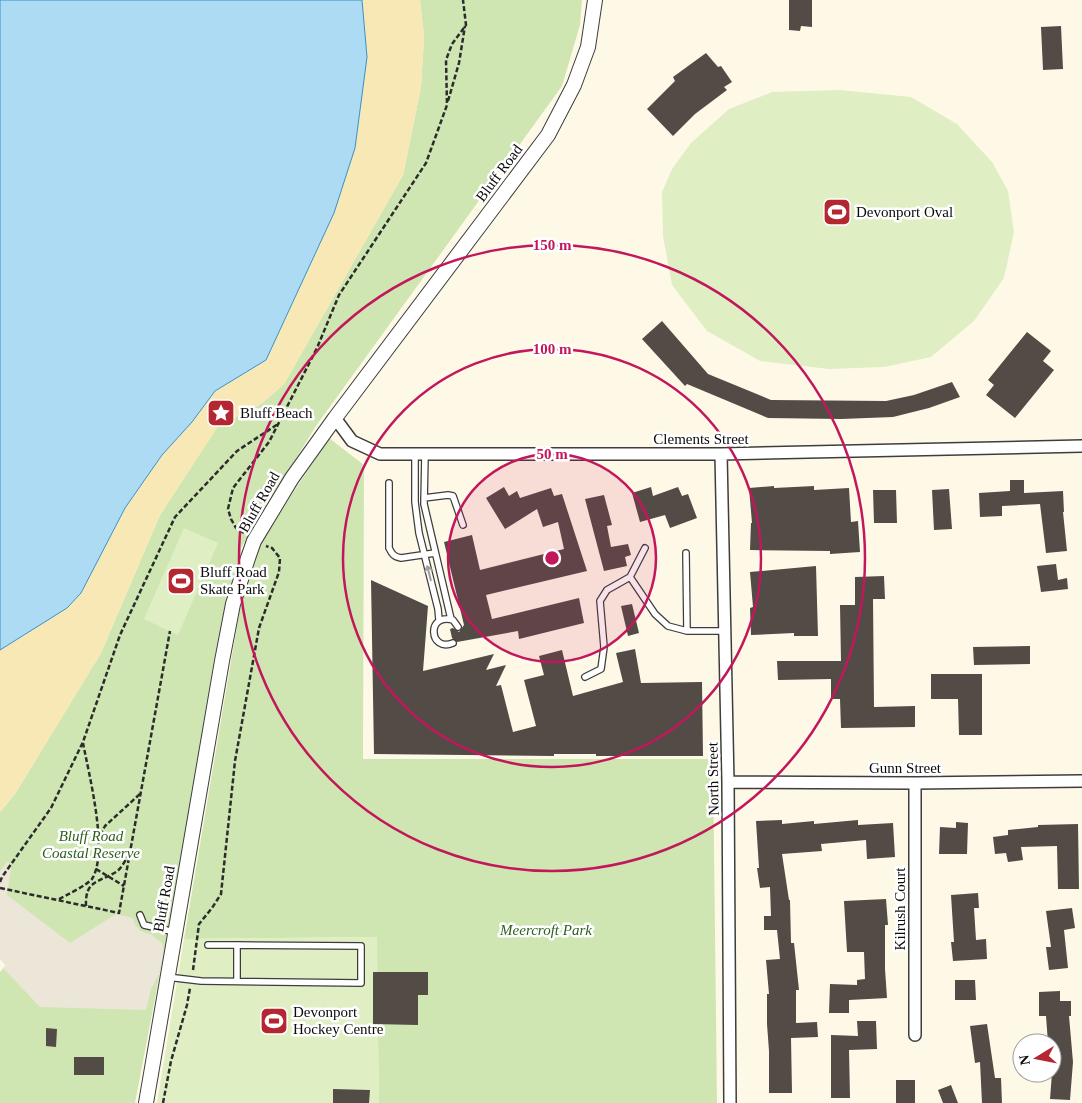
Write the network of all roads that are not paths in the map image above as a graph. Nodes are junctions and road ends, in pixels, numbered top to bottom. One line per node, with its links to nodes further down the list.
1 (595, 0): 2 (street, Bluff Road)
2 (335, 418): 4 (street, Clements Street); 25 (street, Bluff Road)
3 (1082, 446): 5 (street, Clements Street)
4 (420, 454): 5 (street, Clements Street); 7 (lane); 12 (lane)
5 (721, 454): 18 (street, North Street)
6 (389, 483): 12 (lane)
7 (424, 498): 8 (lane); 11 (lane)
8 (463, 526)
9 (644, 548): 13 (lane)
10 (686, 553): 17 (lane)
11 (435, 554): 12 (lane); 15 (lane)
12 (425, 555): 14 (lane, one-way to 12)
13 (630, 577): 17 (lane); 20 (lane)
14 (440, 620): 15 (lane); 19 (lane)
15 (451, 620): 16 (lane)
16 (458, 626)
17 (687, 631): 18 (lane)
18 (725, 631): 21 (street, North Street)
19 (453, 643)
20 (585, 677)
21 (728, 782): 23 (street, Gunn Street); 32 (street, North Street)
22 (1082, 782): 23 (street, Gunn Street)
23 (914, 783): 30 (street, Kilrush Court)
24 (140, 915): 25 (lane)
25 (175, 932): 28 (street, Bluff Road)
26 (237, 944): 27 (lane); 29 (lane); 29 (lane)
27 (208, 945)
28 (167, 977): 29 (lane); 31 (street, Bluff Road)
29 (237, 981)
30 (915, 1035)
31 (146, 1103)
32 (730, 1103)

